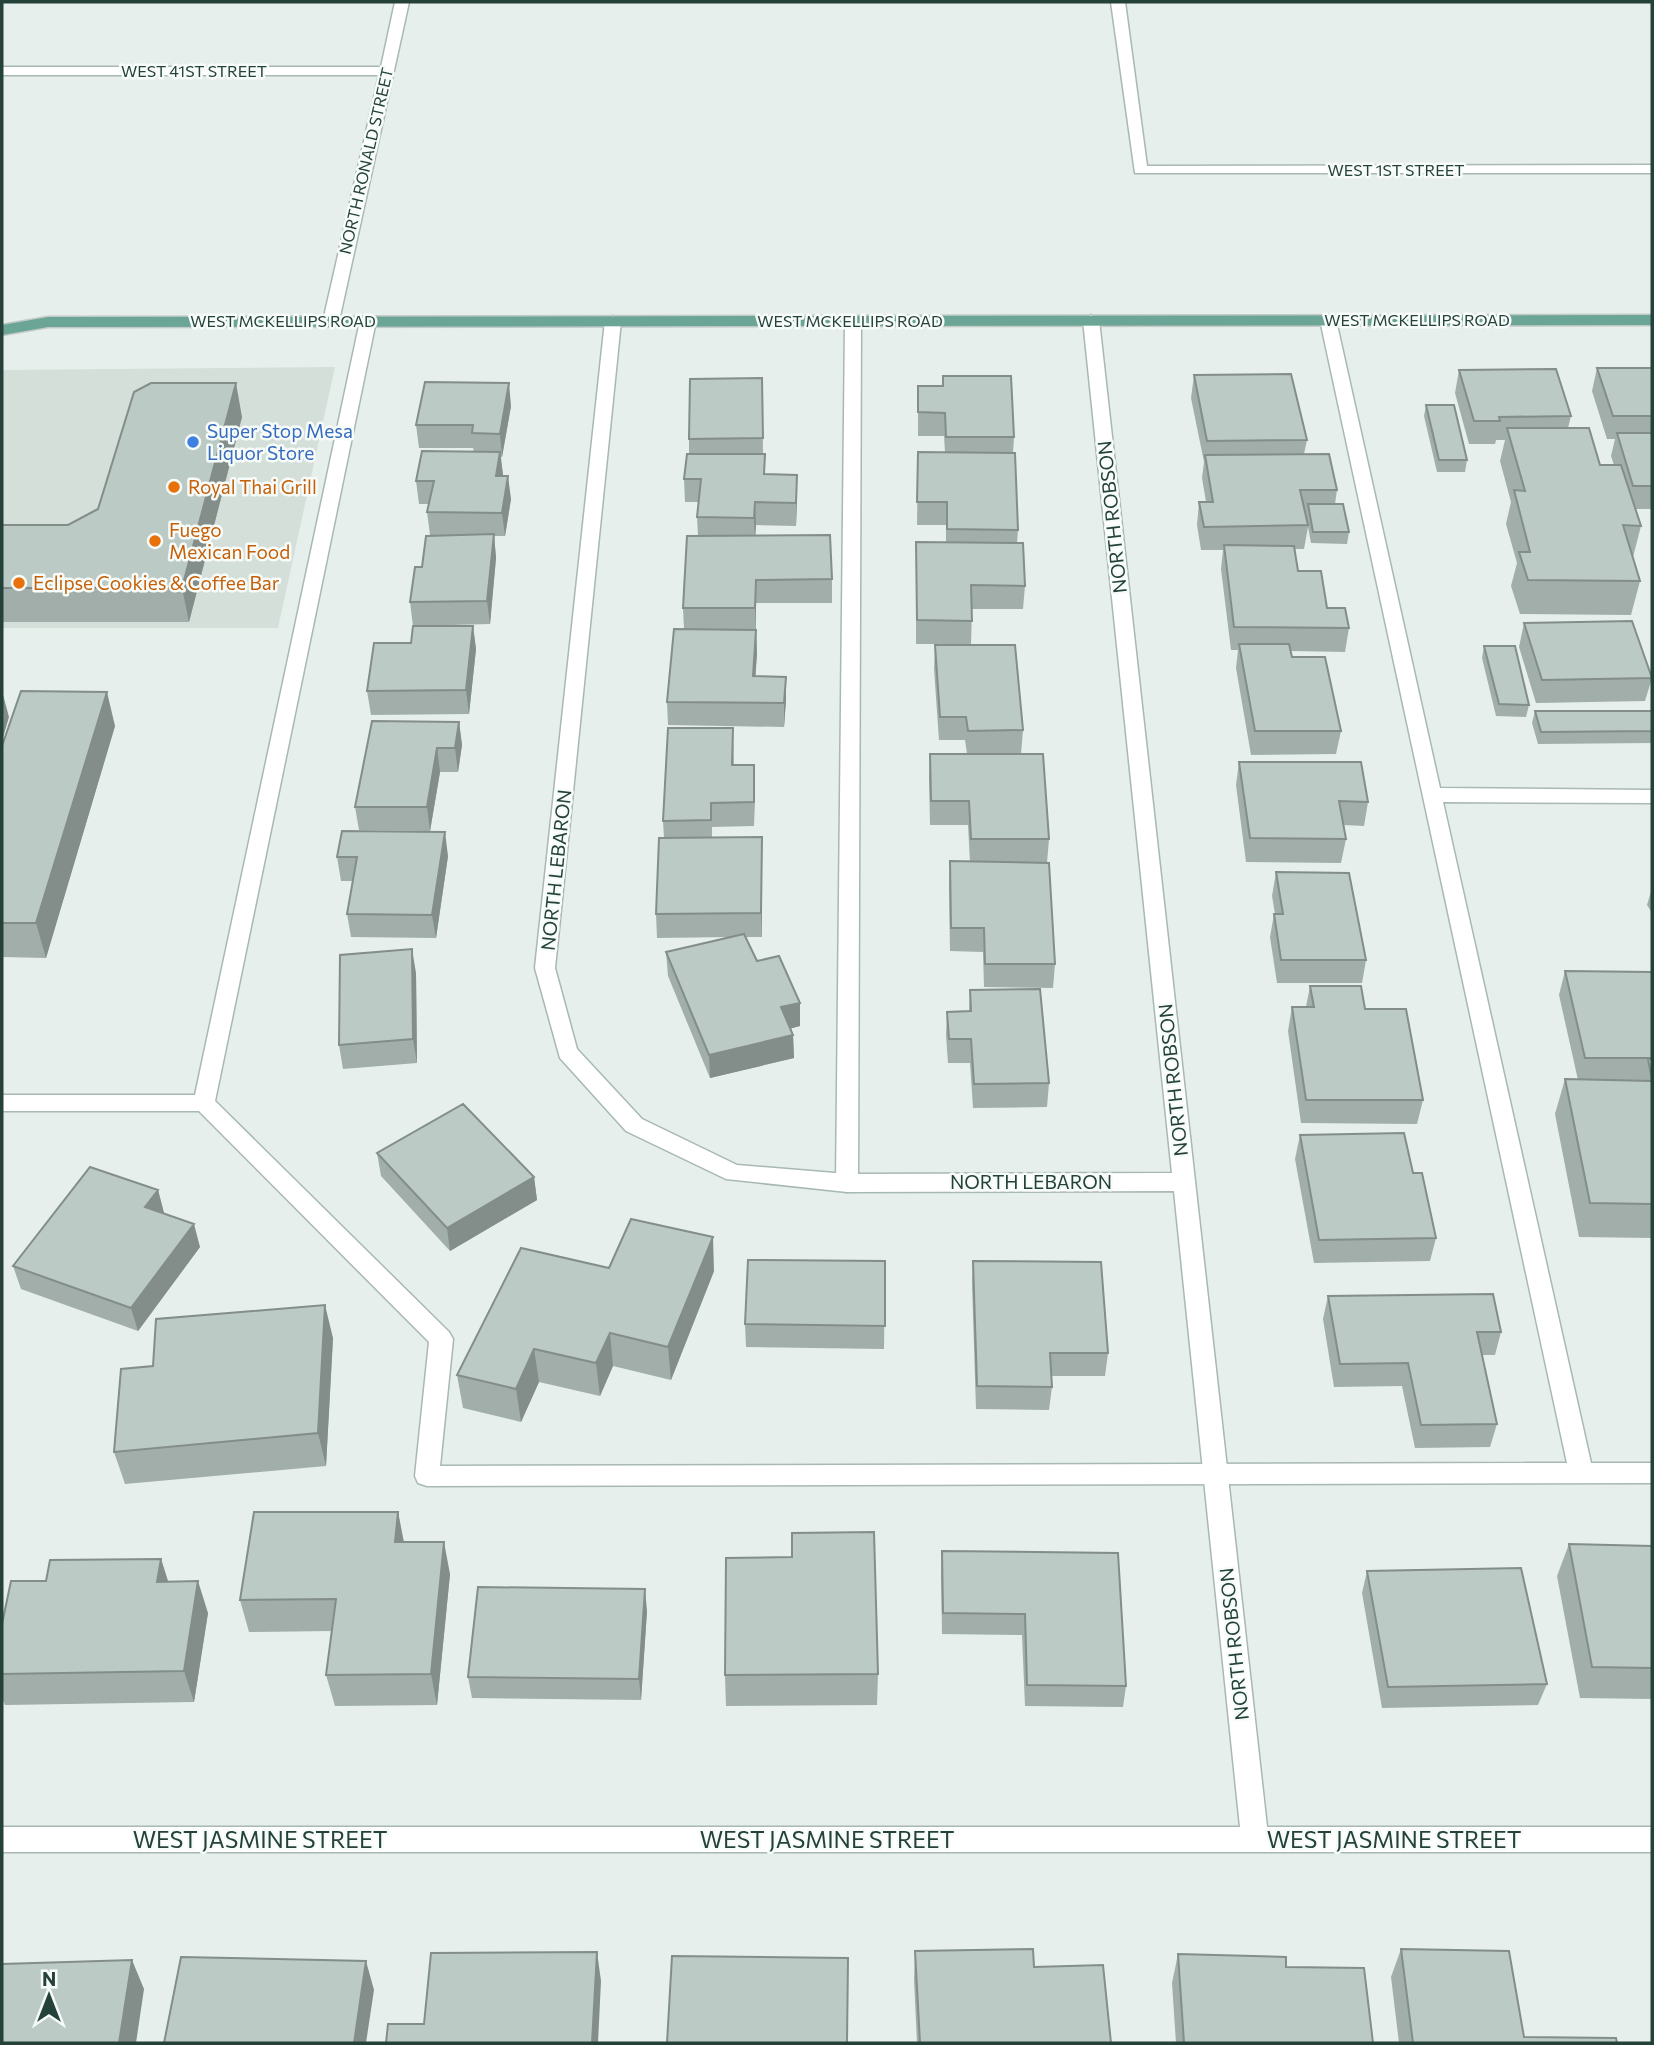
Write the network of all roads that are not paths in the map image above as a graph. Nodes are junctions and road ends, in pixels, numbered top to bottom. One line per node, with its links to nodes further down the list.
1 (402, 2): 4 (street, NORTH RONALD STREET)
2 (1118, 2): 5 (street, WEST 1ST STREET)
3 (2, 71): 4 (street, WEST 41ST STREET)
4 (387, 71): 10 (street, NORTH RONALD STREET)
5 (1652, 169)
6 (2, 314): 14 (main road, WEST MCKELLIPS ROAD)
7 (1091, 320): 8 (main road, WEST MCKELLIPS ROAD); 13 (main road, WEST MCKELLIPS ROAD); 20 (street, NORTH ROBSON)
8 (1328, 320): 9 (main road, WEST MCKELLIPS ROAD); 16 (street)
9 (1652, 320)
10 (331, 321): 11 (main road, WEST MCKELLIPS ROAD); 14 (main road, WEST MCKELLIPS ROAD)
11 (368, 321): 12 (main road, WEST MCKELLIPS ROAD); 19 (street)
12 (613, 321): 13 (main road, WEST MCKELLIPS ROAD); 21 (street, NORTH LEBARON)
13 (853, 321): 21 (street)
14 (47, 323): 15 (main road, WEST MCKELLIPS ROAD)
15 (2, 330)
16 (1434, 795): 17 (street); 22 (street)
17 (1652, 796)
18 (2, 1103): 19 (street)
19 (204, 1103): 24 (street)
20 (1184, 1181): 21 (street, NORTH LEBARON); 24 (street, NORTH ROBSON)
21 (847, 1183)
22 (1581, 1473): 23 (street); 24 (street)
23 (1652, 1473)
24 (1216, 1474): 26 (street, NORTH ROBSON)
25 (2, 1840): 26 (street, WEST JASMINE STREET)
26 (1255, 1840): 27 (street, WEST JASMINE STREET)
27 (1652, 1840)

